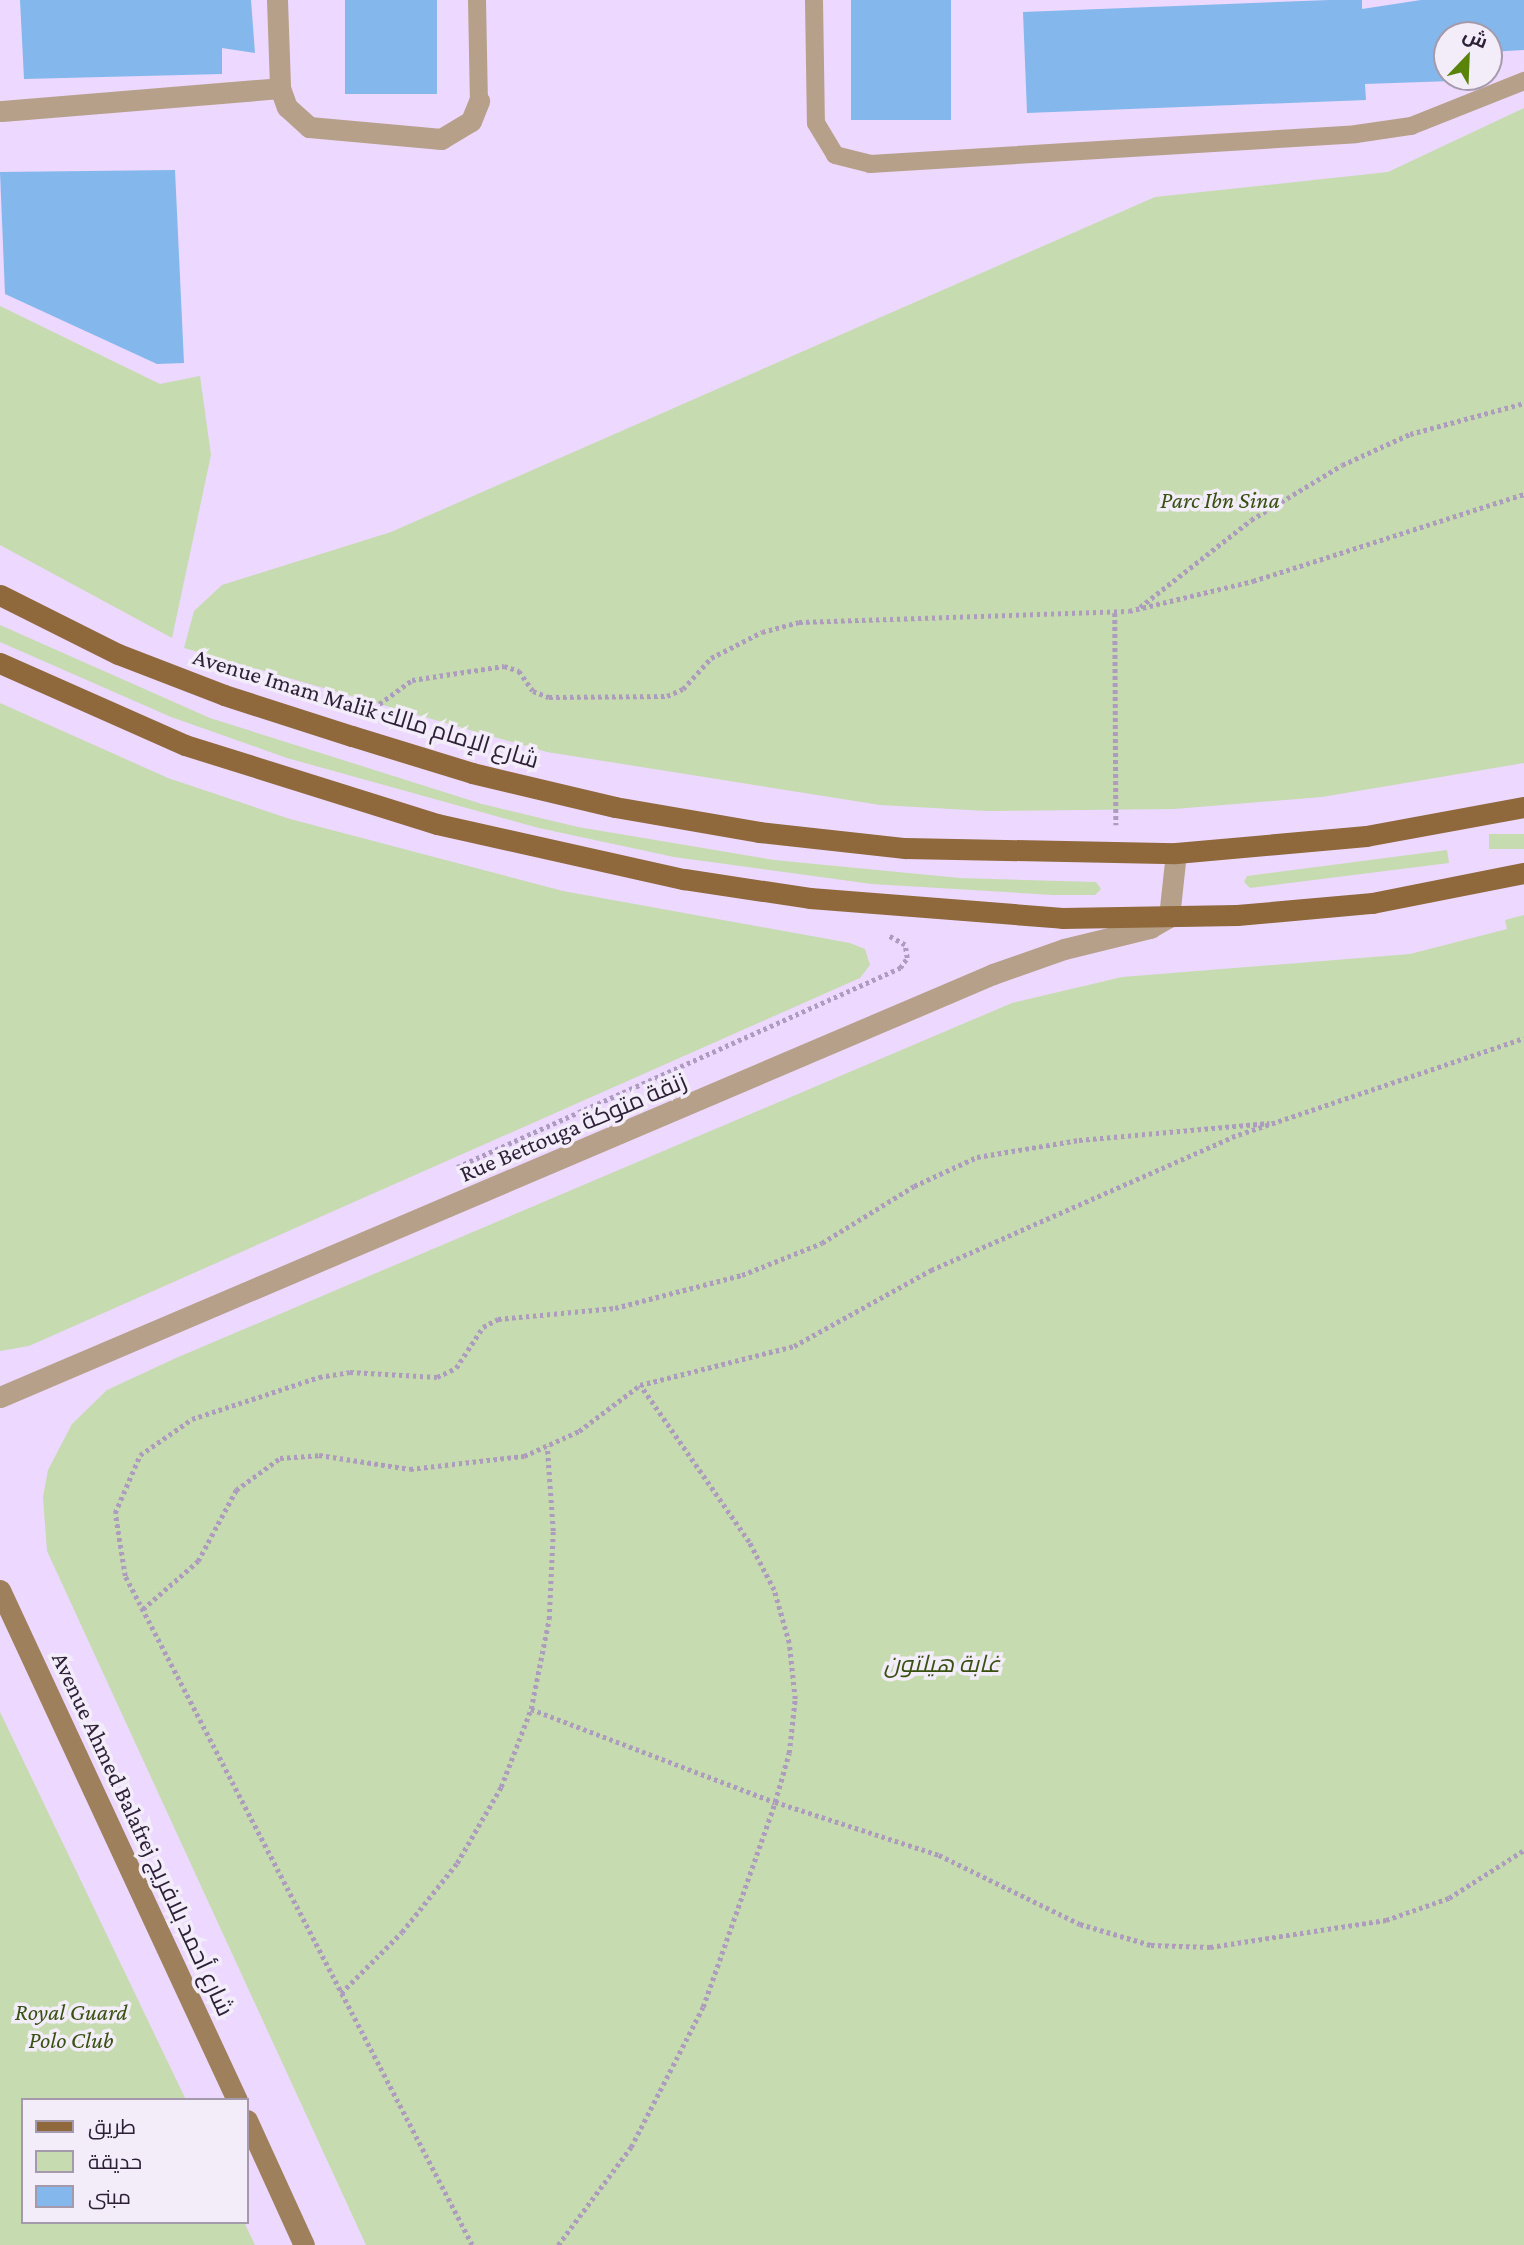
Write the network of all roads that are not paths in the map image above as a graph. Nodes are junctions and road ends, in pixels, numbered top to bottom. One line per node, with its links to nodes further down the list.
1 (277, 0): 5 (street)
2 (477, 0): 6 (lane)
3 (814, 0): 4 (lane)
4 (1524, 81)
5 (280, 88): 6 (street); 7 (street)
6 (479, 101)
7 (2, 111)
8 (0, 595): 11 (main road, Avenue Imam Malik شارع الإمام مالك)
9 (0, 663): 13 (main road)
10 (1524, 807): 11 (main road, Avenue Imam Malik شارع الإمام مالك)
11 (1176, 853): 13 (street)
12 (1524, 873): 13 (main road)
13 (1169, 917): 14 (street, Rue Bettouga زنقة متوكة)
14 (0, 1397)
15 (0, 1590): 16 (main road, Avenue Ahmed Balafrej شارع أحمد بلافريج)
16 (236, 2098)
17 (248, 2122): 18 (main road)
18 (304, 2245)

